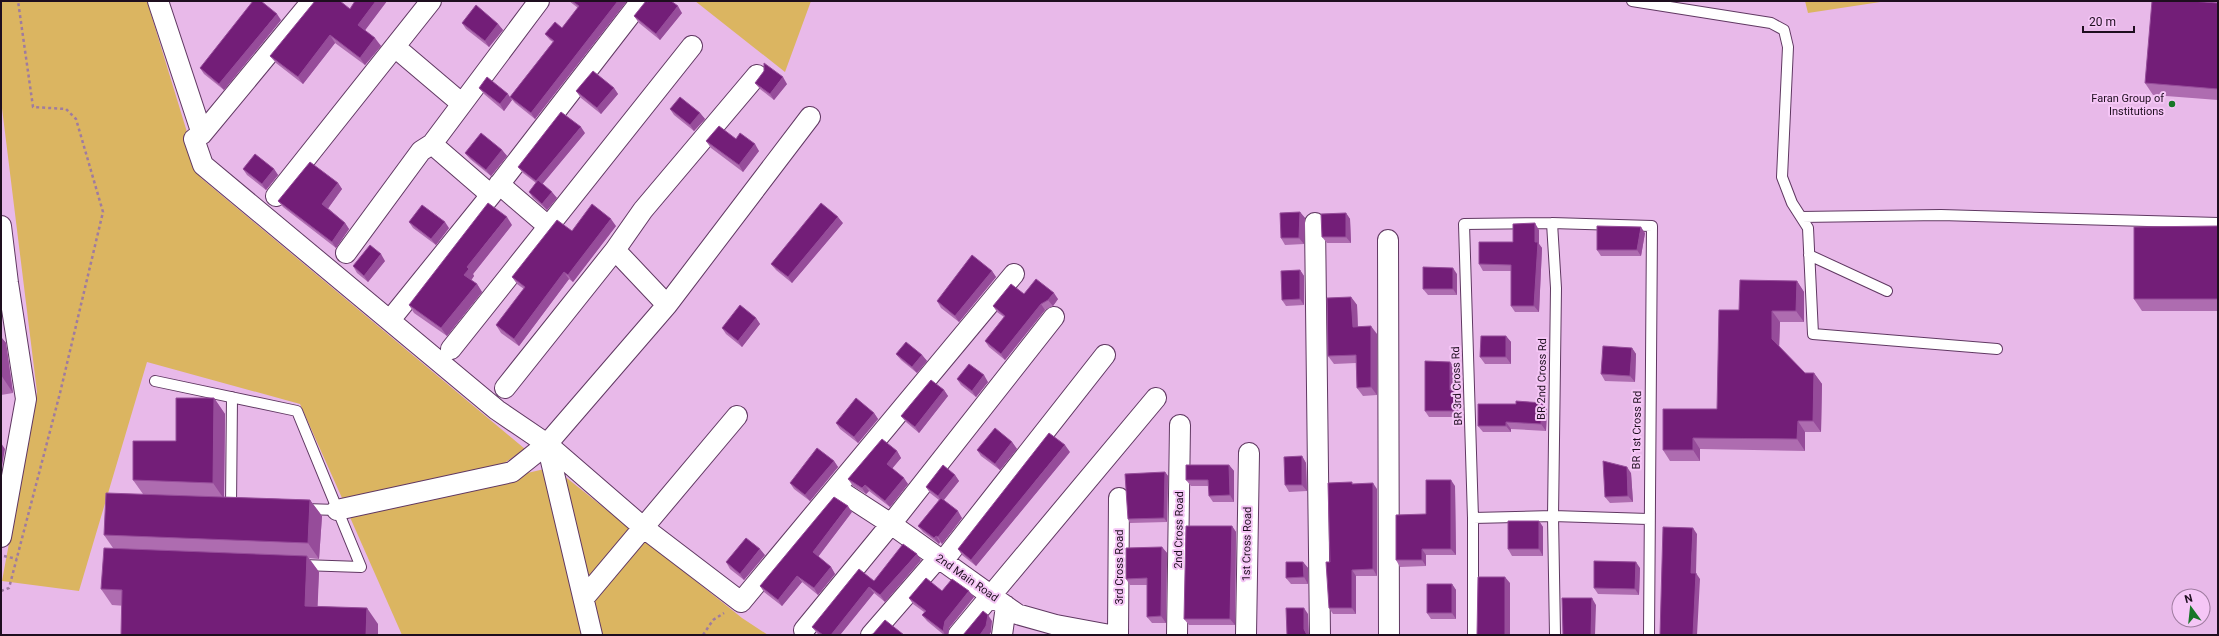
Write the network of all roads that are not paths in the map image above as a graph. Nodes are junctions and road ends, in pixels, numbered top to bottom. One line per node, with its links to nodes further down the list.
1 (158, 1): 12 (street)
2 (312, 1): 12 (street)
3 (431, 1): 8 (street)
4 (539, 1): 10 (street)
5 (641, 1): 14 (street)
6 (1632, 1): 16 (lane)
7 (692, 46): 21 (street)
8 (395, 48): 10 (street); 15 (street)
9 (757, 75): 23 (street)
10 (461, 103): 13 (street)
11 (810, 117): 28 (street)
12 (202, 134): 30 (street)
13 (432, 144): 14 (street); 24 (street)
14 (495, 189): 21 (street); 30 (street)
15 (276, 196)
16 (1801, 217): 19 (lane); 25 (lane)
17 (1315, 223): 67 (street)
18 (1552, 223): 47 (lane, BR 2nd Cross Rd); 48 (lane, BR 3rd Cross Rd); 49 (lane, BR 1st Cross Rd)
19 (2218, 223)
20 (1, 226): 52 (street)
21 (548, 228): 31 (street)
22 (1388, 240): 68 (street)
23 (615, 250): 28 (street); 35 (street)
24 (346, 253)
25 (1809, 255): 27 (lane); 32 (lane)
26 (1014, 274): 42 (street)
27 (1887, 291)
28 (667, 305): 40 (street)
29 (1054, 317): 50 (street)
30 (390, 320): 40 (street)
31 (452, 349)
32 (1997, 349)
33 (1105, 355): 53 (street)
34 (155, 381): 36 (lane)
35 (505, 388)
36 (232, 397): 44 (lane); 46 (lane)
37 (1156, 398): 56 (street)
38 (737, 416): 51 (street)
39 (1180, 425): 65 (street, 2nd Cross Road)
40 (547, 444): 46 (street); 51 (street); 55 (street)
41 (1249, 453): 66 (street, 1st Cross Road)
42 (837, 489): 50 (street, 2nd Main Road); 51 (street)
43 (1119, 498): 64 (street, 3rd Cross Road)
44 (231, 506)
45 (291, 508): 46 (lane)
46 (337, 510): 54 (lane)
47 (1553, 516): 48 (lane); 49 (lane); 70 (lane, BR 2nd Cross Rd)
48 (1473, 518): 69 (lane, BR 3rd Cross Rd)
49 (1648, 519): 71 (lane, BR 1st Cross Rd)
50 (891, 524): 53 (street, 2nd Main Road); 57 (street)
51 (644, 528): 55 (street)
52 (1, 537)
53 (941, 560): 56 (street, 2nd Main Road); 60 (street)
54 (290, 565)
55 (584, 598): 59 (street)
56 (999, 600): 58 (street, 2nd Main Road); 61 (street); 62 (street)
57 (804, 630)
58 (1056, 630): 63 (street, 2nd Main Road)
59 (592, 635)
60 (871, 635)
61 (958, 635)
62 (1002, 635)
63 (1110, 635)
64 (1118, 635)
65 (1177, 635)
66 (1246, 635)
67 (1320, 635)
68 (1389, 635)
69 (1472, 635)
70 (1555, 635)
71 (1649, 635)

